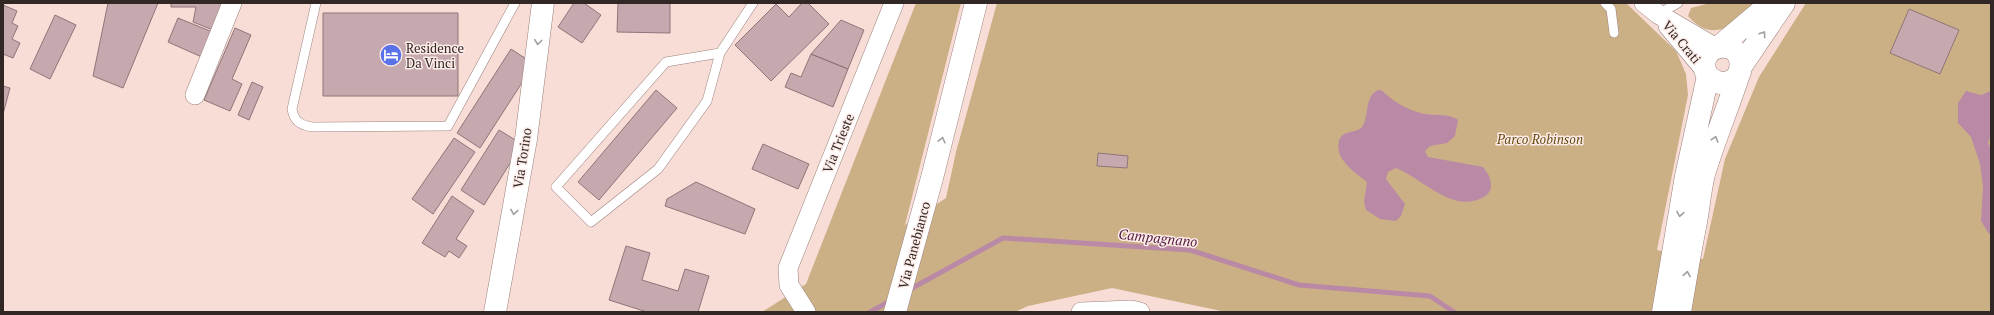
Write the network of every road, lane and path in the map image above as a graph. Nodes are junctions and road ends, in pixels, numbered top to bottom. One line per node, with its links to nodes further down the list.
1 (232, 3): 18 (street)
2 (316, 3): 3 (lane)
3 (515, 3)
4 (543, 3): 20 (street, Via Torino, one-way to 20)
5 (753, 3): 15 (lane)
6 (894, 3): 21 (street, Via Trieste)
7 (976, 3): 22 (street, Via Panebianco, one-way to 7)
8 (1605, 3): 13 (lane)
9 (1678, 3): 12 (lane)
10 (1771, 3): 14 (street)
11 (1784, 3): 16 (street, one-way to 11)
12 (1651, 9): 14 (street, Via Crati); 17 (street, Via Crati)
13 (1614, 33)
14 (1718, 47): 16 (street); 17 (street)
15 (720, 53): 15 (lane)
16 (1741, 68): 17 (street); 19 (street, one-way to 16)
17 (1706, 73): 19 (street)
18 (195, 95)
19 (1695, 176): 25 (street, one-way to 25); 26 (street, one-way to 19)
20 (495, 312)
21 (806, 312)
22 (895, 312)
23 (1081, 312): 24 (street)
24 (1140, 312)
25 (1663, 312)
26 (1680, 312)

